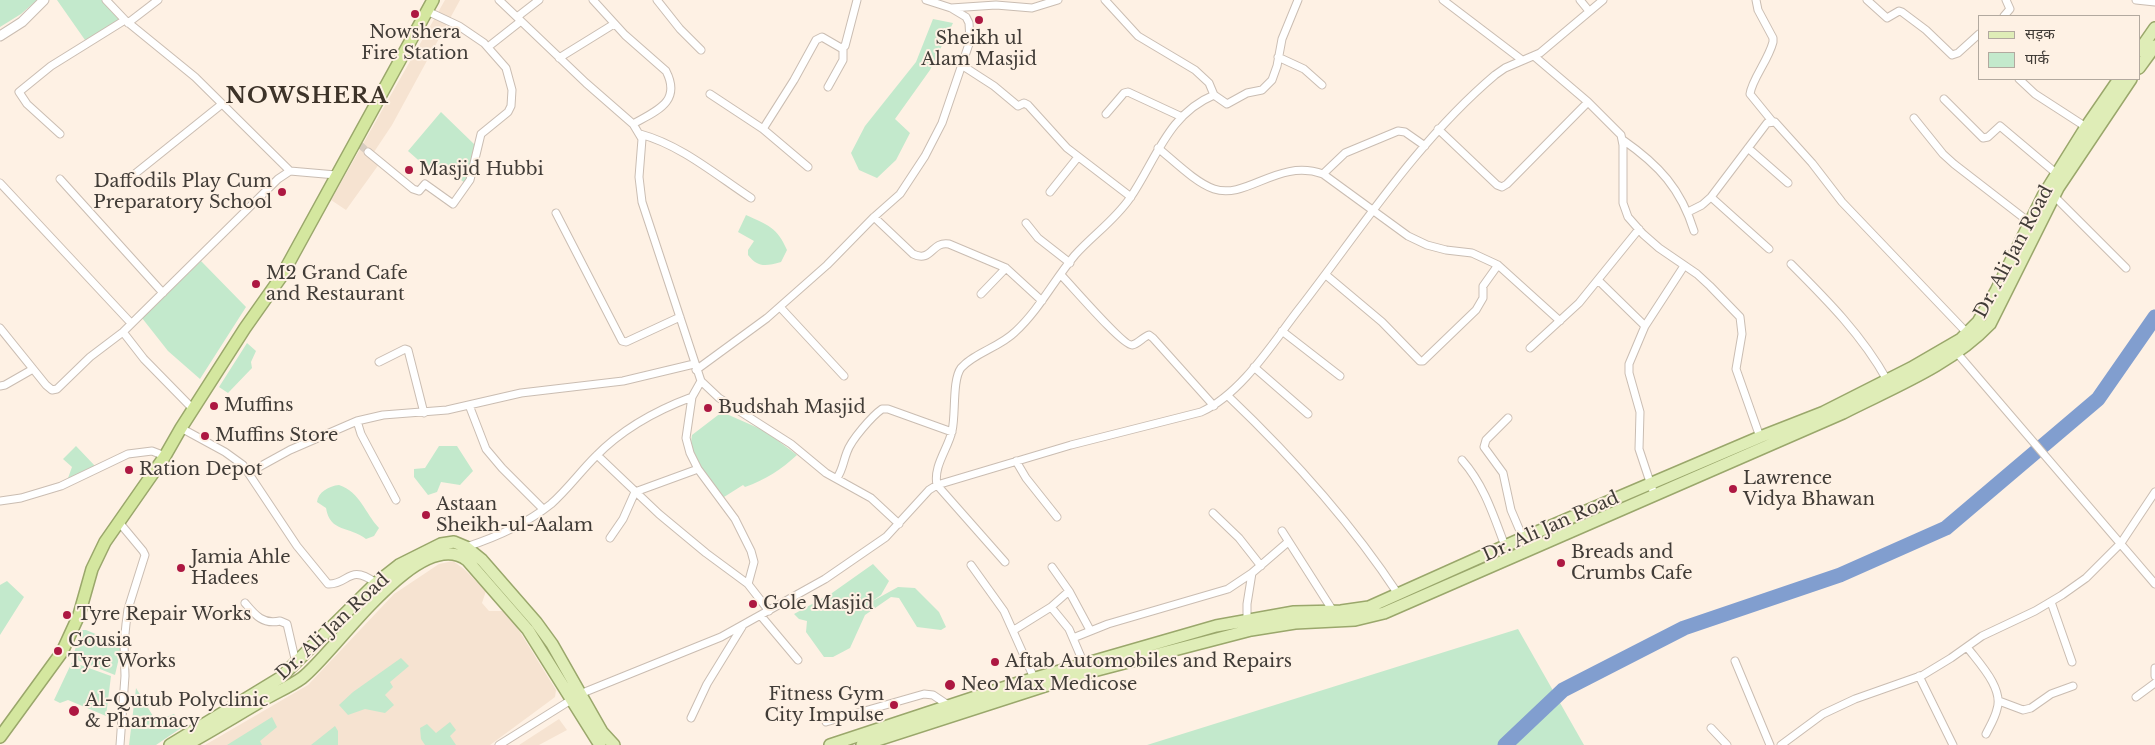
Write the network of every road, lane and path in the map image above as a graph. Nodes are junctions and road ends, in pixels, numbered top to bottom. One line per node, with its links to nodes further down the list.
1 (44, 0): 32 (street)
2 (106, 0): 28 (street)
3 (158, 0): 28 (street)
4 (433, 0): 24 (highway)
5 (498, 0): 27 (street)
6 (538, 0): 27 (street)
7 (593, 0): 29 (street)
8 (657, 0): 36 (street)
9 (856, 0): 35 (street)
10 (926, 0): 23 (street)
11 (1058, 0): 22 (street)
12 (1105, 0): 50 (street)
13 (1298, 0): 39 (street)
14 (1443, 0): 41 (street)
15 (1580, 0): 25 (street)
16 (1603, 0): 25 (street)
17 (1756, 0): 57 (street)
18 (1867, 0): 31 (street)
19 (2006, 0): 26 (street)
20 (2136, 0): 21 (street)
21 (2155, 2)
22 (986, 3): 23 (street)
23 (951, 8): 42 (street)
24 (428, 11): 34 (street); 72 (highway)
25 (1589, 11): 38 (street)
26 (2005, 15)
27 (519, 19): 34 (street); 40 (street)
28 (126, 22): 53 (street); 62 (street)
29 (614, 24): 40 (street); 58 (street)
30 (2155, 28): 37 (main road)
31 (1978, 35)
32 (0, 36)
33 (2155, 46): 43 (main road)
34 (488, 47): 68 (street)
35 (843, 48): 48 (street); 60 (street)
36 (701, 50)
37 (2140, 50)
38 (1534, 56): 41 (street); 52 (street)
39 (1278, 57): 47 (street); 50 (street)
40 (559, 58): 58 (street)
41 (1522, 60): 61 (street)
42 (963, 66): 69 (street); 87 (street)
43 (2140, 67)
44 (2020, 80): 59 (street)
45 (2118, 80): 59 (main road, Dr. Ali Jan Road)
46 (2130, 80): 81 (main road, Dr. Ali Jan Road)
47 (1322, 85)
48 (828, 87)
49 (710, 94): 60 (street)
50 (1214, 95): 55 (street)
51 (1944, 98): 74 (street)
52 (1588, 102): 61 (street); 64 (street)
53 (222, 104): 71 (street); 75 (street)
54 (1106, 114): 55 (street)
55 (1182, 116): 66 (street)
56 (1914, 118): 88 (street)
57 (1772, 121): 67 (street); 113 (street)
58 (633, 124): 63 (street)
59 (2086, 127): 74 (main road, Dr. Ali Jan Road)
60 (762, 129): 70 (street)
61 (1438, 129): 65 (street)
62 (60, 134)
63 (640, 134): 82 (street); 106 (street)
64 (1623, 140): 85 (street); 90 (street)
65 (1425, 146): 73 (street); 84 (street)
66 (1158, 148): 73 (street); 80 (street)
67 (1748, 148): 78 (street); 83 (street)
68 (368, 152)
69 (1078, 157): 79 (street); 80 (street)
70 (808, 167)
71 (290, 171): 72 (street); 102 (street)
72 (336, 174): 129 (highway)
73 (1322, 174): 84 (street)
74 (2057, 174): 88 (main road, Dr. Ali Jan Road)
75 (130, 177)
76 (60, 179): 102 (street)
77 (0, 183): 108 (street)
78 (1788, 183)
79 (1050, 192)
80 (1131, 196): 93 (street)
81 (2054, 196): 98 (street); 113 (main road, Dr. Ali Jan Road)
82 (750, 198)
83 (1711, 198): 85 (street); 92 (street)
84 (1372, 212): 95 (street); 100 (street)
85 (1688, 212): 91 (street)
86 (556, 213): 106 (street)
87 (874, 217): 97 (street); 105 (street)
88 (2029, 222): 113 (main road, Dr. Ali Jan Road)
89 (1026, 223): 93 (street)
90 (1639, 229): 96 (street); 101 (street)
91 (1694, 231)
92 (1769, 249)
93 (1070, 263): 99 (street)
94 (1791, 264): 122 (street)
95 (1498, 265): 100 (street); 107 (street)
96 (1684, 266): 109 (street); 136 (street)
97 (1006, 268): 103 (street); 104 (street)
98 (2126, 268)
99 (1061, 275): 104 (street); 128 (street)
100 (1326, 275): 111 (street)
101 (1599, 281): 107 (street); 109 (street)
102 (163, 293): 108 (street)
103 (980, 294)
104 (1042, 301): 135 (street)
105 (780, 306): 117 (street); 120 (street)
106 (680, 316): 117 (street)
107 (1560, 321): 114 (street)
108 (130, 322): 112 (street)
109 (1645, 326): 145 (street)
110 (0, 328): 119 (street)
111 (1282, 331): 118 (street); 121 (street)
112 (122, 332): 119 (street); 129 (street)
113 (1971, 336): 115 (main road, Dr. Ali Jan Road); 122 (main road, Dr. Ali Jan Road)
114 (1530, 348)
115 (1957, 353): 145 (main road, Dr. Ali Jan Road); 159 (street)
116 (379, 362): 130 (street)
117 (695, 367): 123 (street); 127 (street)
118 (1254, 367): 125 (street); 131 (street)
119 (33, 368): 124 (street)
120 (844, 376)
121 (1340, 376)
122 (1887, 380): 136 (main road, Dr. Ali Jan Road)
123 (701, 381): 126 (street); 143 (street)
124 (0, 386)
125 (1228, 396): 128 (street); 171 (street)
126 (692, 397): 137 (street); 141 (street)
127 (469, 405): 130 (street); 150 (street)
128 (1214, 406): 140 (street)
129 (193, 409): 134 (highway)
130 (424, 413): 133 (street)
131 (1308, 414)
132 (1508, 418): 157 (street)
133 (357, 421): 142 (street); 148 (street)
134 (181, 428): 138 (highway); 142 (street)
135 (952, 432): 143 (street); 144 (street)
136 (1760, 437): 145 (main road, Dr. Ali Jan Road)
137 (597, 455): 146 (street); 150 (street)
138 (165, 456): 149 (street); 153 (highway)
139 (1462, 460): 160 (street)
140 (1016, 461): 144 (street); 152 (street)
141 (698, 469): 146 (street); 168 (street)
142 (250, 472): 167 (street)
143 (837, 478): 154 (street)
144 (936, 485): 154 (street); 162 (street)
145 (1652, 489): 157 (main road, Dr. Ali Jan Road); 212 (main road, Dr. Ali Jan Road)
146 (635, 492): 156 (street); 168 (street)
147 (2155, 492): 159 (street)
148 (396, 500)
149 (0, 501)
150 (543, 509): 161 (street)
151 (1212, 513): 164 (street)
152 (1057, 517)
153 (118, 521): 204 (highway); 205 (street)
154 (899, 524): 175 (street)
155 (1282, 531): 158 (street)
156 (610, 538)
157 (1524, 538): 160 (main road, Dr. Ali Jan Road)
158 (1288, 542): 164 (street); 176 (street)
159 (2122, 543): 169 (street); 172 (street)
160 (1505, 546): 171 (main road, Dr. Ali Jan Road)
161 (466, 547): 167 (main road, Dr. Ali Jan Road); 196 (main road, Dr. Ali Jan Road)
162 (1005, 562)
163 (971, 565): 180 (street)
164 (1261, 566): 166 (street)
165 (1052, 567): 170 (street)
166 (1252, 573): 178 (street); 181 (street)
167 (376, 583): 187 (main road, Dr. Ali Jan Road)
168 (748, 584): 175 (street)
169 (2155, 584)
170 (1069, 591): 174 (street); 181 (street)
171 (1398, 594): 176 (main road, Dr. Ali Jan Road)
172 (2051, 602): 183 (street); 186 (street)
173 (244, 603): 187 (street)
174 (1051, 607): 180 (street); 182 (street)
175 (769, 611): 177 (street)
176 (1334, 611): 178 (main road, Dr. Ali Jan Road)
177 (761, 616): 179 (street); 184 (street)
178 (1247, 620): 188 (main road, Dr. Ali Jan Road)
179 (743, 626): 196 (street); 200 (street)
180 (1014, 630): 192 (street)
181 (1090, 630): 182 (street)
182 (1074, 638): 188 (street)
183 (1966, 646): 190 (street); 198 (street)
184 (798, 660)
185 (1735, 662): 214 (street)
186 (2072, 662)
187 (296, 663): 193 (main road, Dr. Ali Jan Road)
188 (1084, 664): 192 (main road, Dr. Ali Jan Road)
189 (2155, 668): 191 (street)
190 (1919, 676): 215 (street); 216 (street)
191 (2155, 676)
192 (1034, 678): 199 (main road, Dr. Ali Jan Road)
193 (284, 682): 196 (main road, Dr. Ali Jan Road); 206 (main road, Dr. Ali Jan Road); 207 (main road, Dr. Ali Jan Road)
194 (2155, 683): 197 (street)
195 (2073, 686): 198 (street)
196 (575, 697): 208 (street); 209 (main road, Dr. Ali Jan Road); 210 (main road, Dr. Ali Jan Road)
197 (2136, 697)
198 (1999, 701): 203 (street)
199 (948, 705): 201 (street); 211 (main road, Dr. Ali Jan Road)
200 (691, 718)
201 (826, 722)
202 (1711, 728): 213 (street)
203 (1986, 734)
204 (0, 737)
205 (120, 745)
206 (170, 745)
207 (186, 745)
208 (499, 745)
209 (600, 745)
210 (614, 745)
211 (830, 745)
212 (862, 745)
213 (1727, 745)
214 (1770, 745)
215 (1781, 745)
216 (1953, 745)

